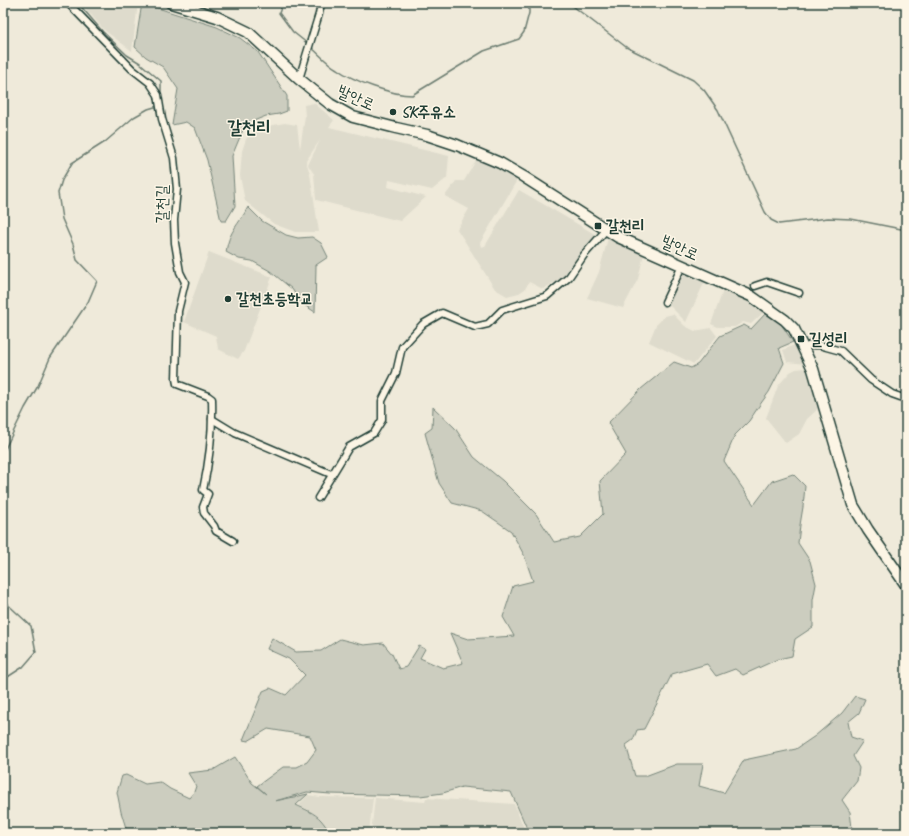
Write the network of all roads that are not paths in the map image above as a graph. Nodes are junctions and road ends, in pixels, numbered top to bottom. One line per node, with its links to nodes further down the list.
1 (68, 3): 12 (street, 갈천길)
2 (171, 3): 4 (main road, 발안로)
3 (321, 3): 4 (street)
4 (299, 79): 5 (main road, 발안로)
5 (606, 230): 6 (main road, 발안로); 13 (street)
6 (682, 266): 9 (street); 10 (main road, 발안로)
7 (755, 286): 8 (street)
8 (799, 292)
9 (665, 302)
10 (803, 349): 11 (street); 16 (main road, 발안로)
11 (906, 399)
12 (212, 419): 13 (street); 15 (street, 갈천길)
13 (331, 474): 14 (street)
14 (318, 498)
15 (233, 541)
16 (906, 585)

